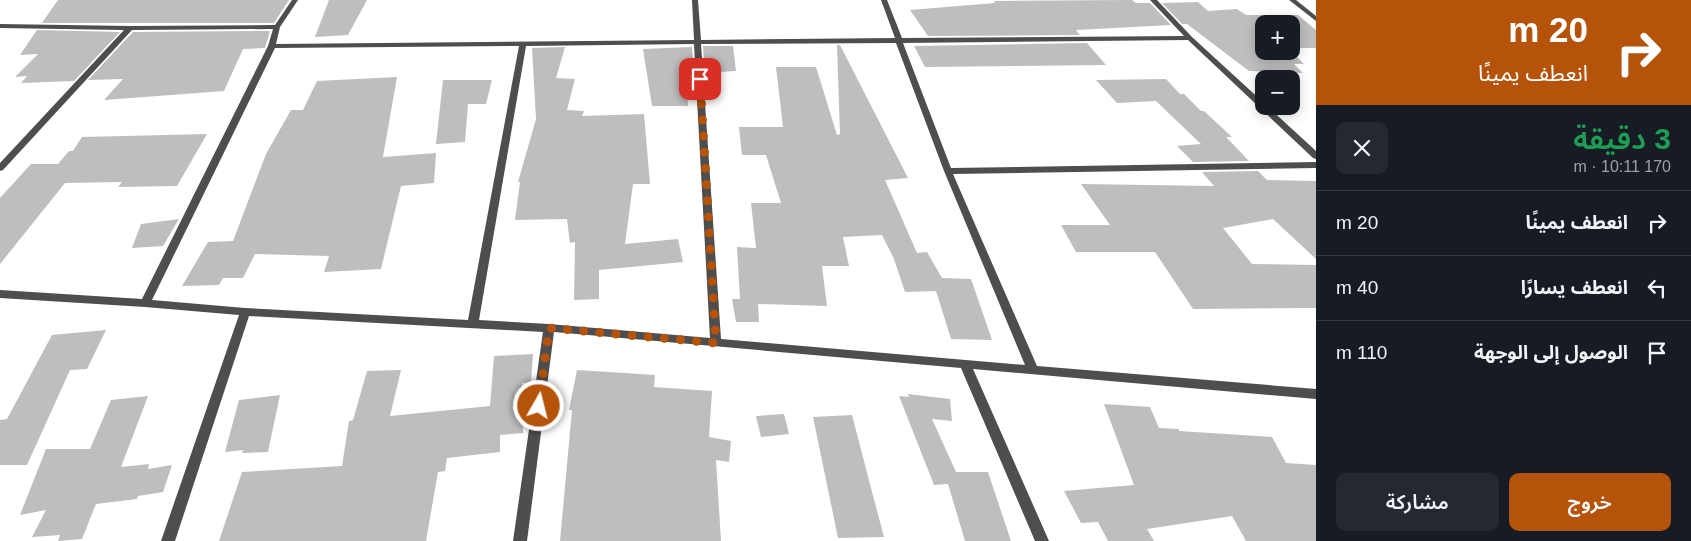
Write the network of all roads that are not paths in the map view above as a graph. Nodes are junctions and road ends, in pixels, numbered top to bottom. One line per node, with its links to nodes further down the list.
1 (295, 0): 8 (street)
2 (695, 0): 12 (street)
3 (884, 0): 11 (street)
4 (1153, 0): 10 (street)
5 (1292, 0): 6 (street)
6 (1316, 19)
7 (0, 26): 9 (street)
8 (277, 27): 9 (street); 14 (street)
9 (130, 28): 17 (street)
10 (1190, 38): 11 (street); 15 (street)
11 (900, 40): 12 (street); 18 (street)
12 (698, 41): 13 (street); 24 (street)
13 (523, 45): 14 (street); 22 (street)
14 (272, 46): 20 (street)
15 (1316, 156)
16 (1316, 165): 18 (street)
17 (0, 168)
18 (948, 171): 26 (street)
19 (0, 294): 20 (street)
20 (144, 303): 21 (street)
21 (245, 312): 22 (street); 28 (street)
22 (473, 324): 23 (street)
23 (549, 328): 24 (street); 29 (street)
24 (716, 343): 25 (street)
25 (965, 364): 26 (street); 30 (street)
26 (1032, 368): 27 (street)
27 (1316, 394)
28 (168, 541)
29 (520, 541)
30 (1042, 541)

